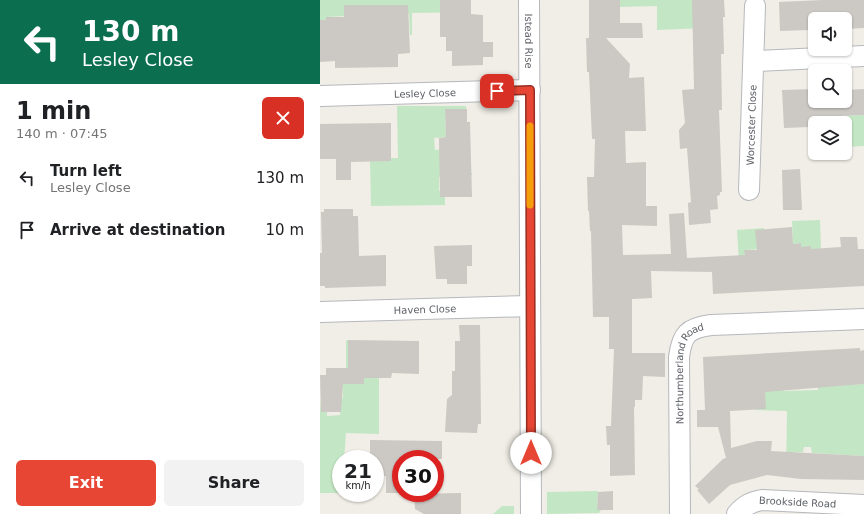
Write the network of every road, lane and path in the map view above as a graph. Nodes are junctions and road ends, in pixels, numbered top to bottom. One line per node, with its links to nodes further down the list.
1 (529, 0): 5 (street, Istead Rise)
2 (755, 6): 4 (street, Worcester Close)
3 (864, 56): 4 (street)
4 (754, 61): 7 (street, Worcester Close)
5 (530, 90): 6 (street, Lesley Close); 8 (street, Istead Rise)
6 (320, 96)
7 (749, 190)
8 (530, 306): 9 (street, Haven Close); 12 (street, Istead Rise)
9 (320, 312)
10 (864, 319): 13 (street, Northumberland Road)
11 (864, 505): 14 (street, Brookside Road)
12 (531, 514)
13 (680, 514)
14 (737, 514)

